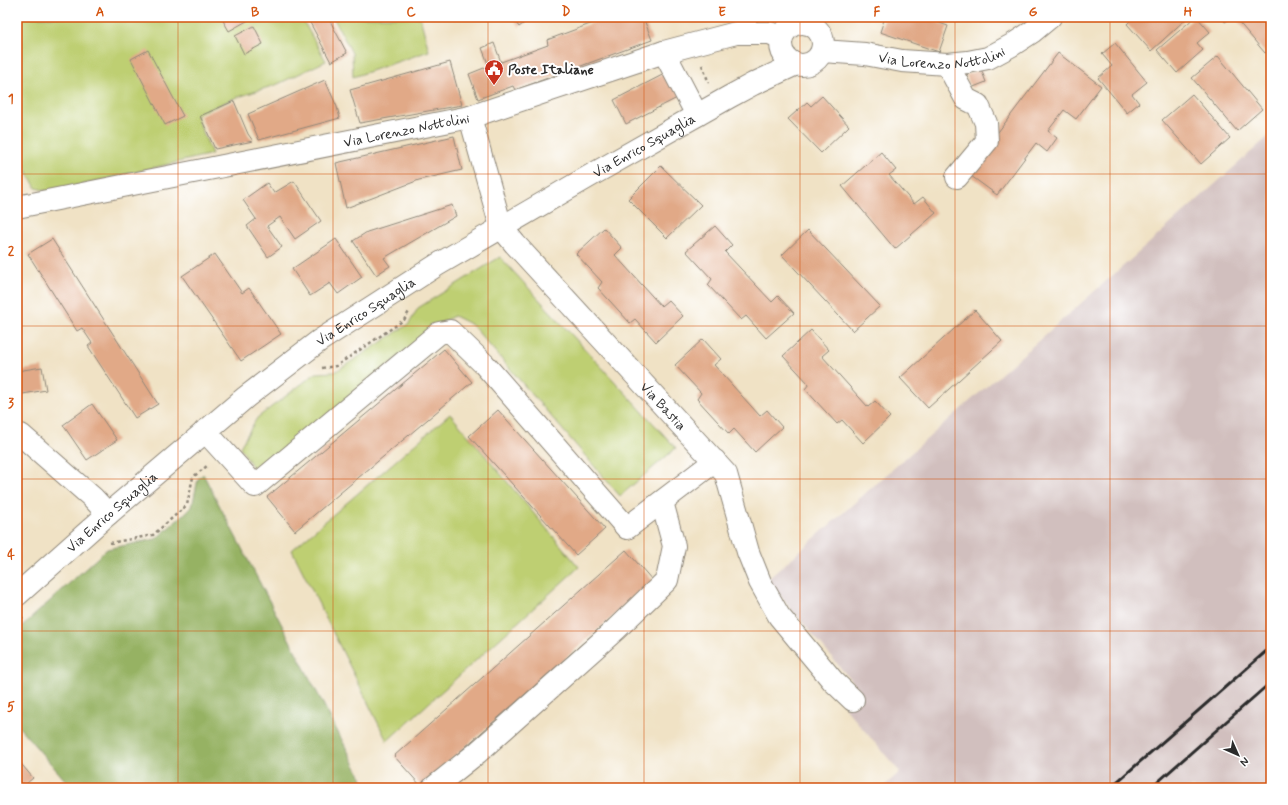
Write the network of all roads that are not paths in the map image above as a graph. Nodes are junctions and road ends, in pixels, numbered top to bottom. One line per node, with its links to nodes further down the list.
1 (1050, 17): 5 (street, Via Lorenzo Nottolini)
2 (822, 34): 3 (street, Via Lorenzo Nottolini); 3 (street); 5 (street, Via Lorenzo Nottolini)
3 (791, 39): 4 (street, Via Lorenzo Nottolini); 6 (street, Via Enrico Squaglia)
4 (664, 52): 6 (street); 7 (street, Via Lorenzo Nottolini)
5 (947, 64): 8 (street)
6 (697, 115): 10 (street, Via Enrico Squaglia)
7 (470, 117): 9 (street, Via Lorenzo Nottolini); 10 (street, Via Bastia)
8 (957, 177)
9 (19, 201)
10 (501, 227): 11 (street, Via Enrico Squaglia); 13 (street, Via Bastia)
11 (205, 431): 14 (street); 15 (street, Via Enrico Squaglia)
12 (21, 435): 15 (street)
13 (715, 461): 14 (street); 17 (street, Via Bastia)
14 (662, 502): 18 (street)
15 (108, 514): 16 (street, Via Enrico Squaglia)
16 (23, 603)
17 (853, 700)
18 (433, 788)

